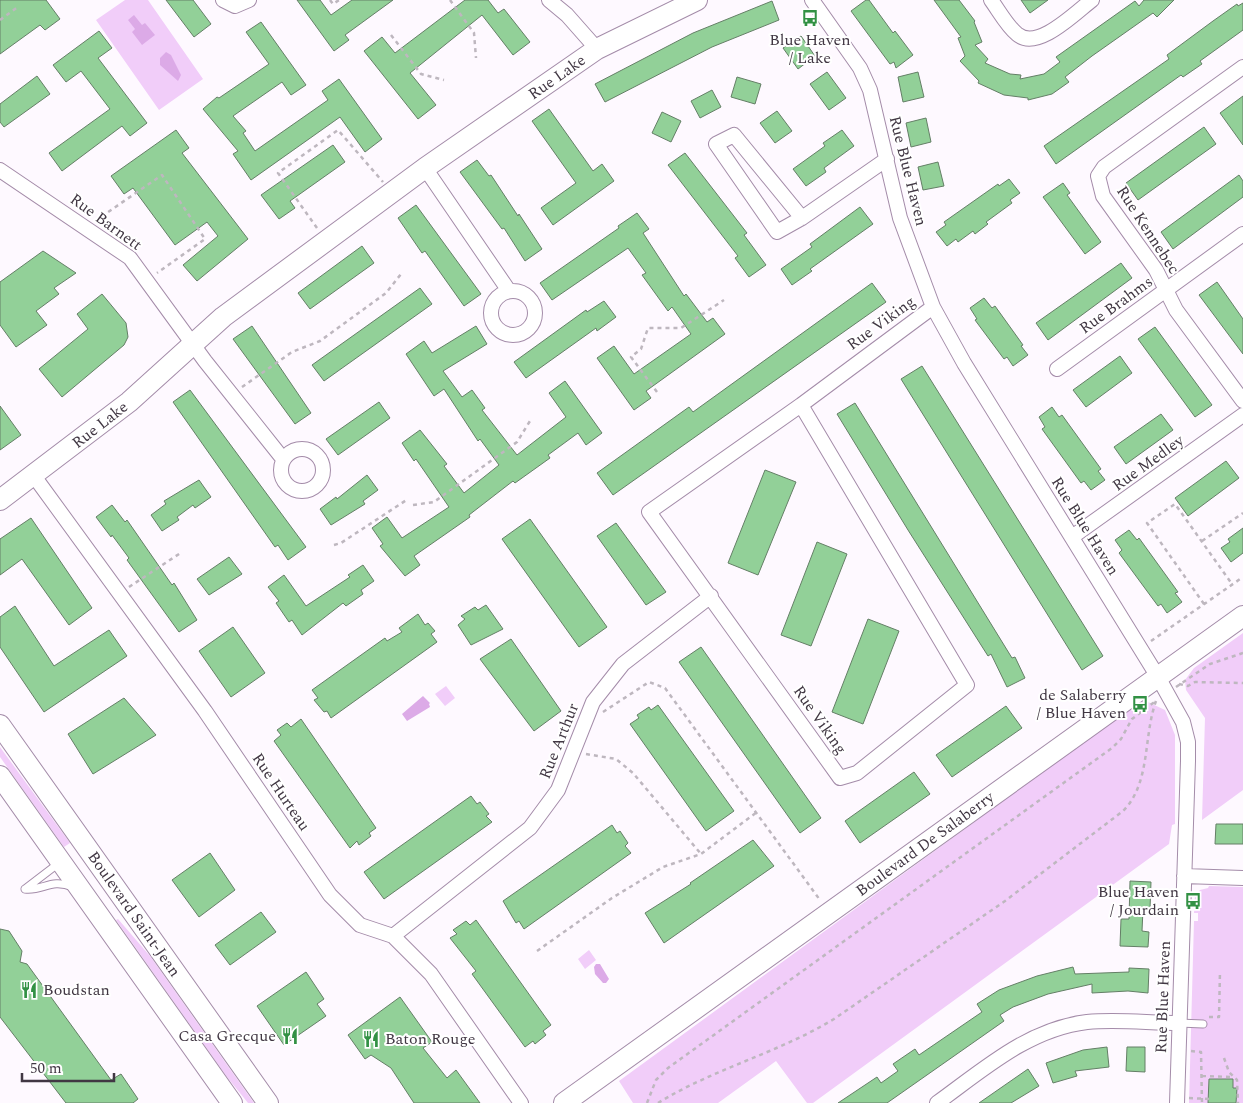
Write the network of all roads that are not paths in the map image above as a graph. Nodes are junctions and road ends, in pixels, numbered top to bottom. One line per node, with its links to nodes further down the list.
1 (222, 0): 2 (street)
2 (249, 0)
3 (549, 0): 8 (street)
4 (697, 0): 8 (street, Rue Lake)
5 (812, 0): 10 (street, Rue Blue Haven)
6 (991, 0): 7 (street)
7 (1092, 0)
8 (598, 49): 11 (street, Rue Lake)
9 (1243, 67): 15 (street, Rue Kennebec)
10 (887, 159): 13 (street); 17 (street, Rue Blue Haven)
11 (425, 168): 16 (street); 18 (street, Rue Lake)
12 (0, 170): 18 (street, Rue Barnett)
13 (802, 218): 13 (street)
14 (1243, 234): 15 (street, Rue Brahms)
15 (1166, 290): 19 (street, Rue Brahms); 20 (street, Rue Kennebec)
16 (508, 291)
17 (933, 307): 21 (street, Rue Viking); 26 (street, Rue Blue Haven)
18 (194, 344): 23 (street); 24 (street, Rue Lake)
19 (1057, 370)
20 (1243, 401)
21 (801, 405): 27 (street, Rue Viking); 27 (street, Rue Viking)
22 (1243, 415): 26 (street, Rue Medley)
23 (283, 460)
24 (34, 476): 25 (street, Rue Lake); 37 (street, Rue Hurteau)
25 (0, 500)
26 (1072, 537): 29 (street, Rue Blue Haven)
27 (711, 596): 37 (street, Rue Arthur)
28 (1243, 616): 29 (street, Boulevard De Salaberry)
29 (1158, 677): 33 (street, Rue Blue Haven); 40 (street, Boulevard De Salaberry)
30 (0, 726): 35 (street, Boulevard Saint-Jean)
31 (0, 776): 32 (street, Boulevard Saint-Jean)
32 (61, 862): 35 (street); 36 (street, Boulevard Saint-Jean); 36 (lane)
33 (1184, 876): 34 (street); 39 (street, Rue Blue Haven)
34 (1243, 878)
35 (115, 888): 43 (street, Boulevard Saint-Jean)
36 (84, 894): 42 (street, Boulevard Saint-Jean)
37 (393, 936): 44 (street, Rue Hurteau)
38 (1204, 1021): 39 (lane)
39 (1179, 1023): 41 (street, Rue Blue Haven); 47 (street)
40 (608, 1073): 45 (street, Boulevard De Salaberry); 46 (street, Boulevard De Salaberry)
41 (1182, 1100)
42 (232, 1103)
43 (268, 1103)
44 (521, 1103)
45 (564, 1103)
46 (584, 1103)
47 (937, 1103)

